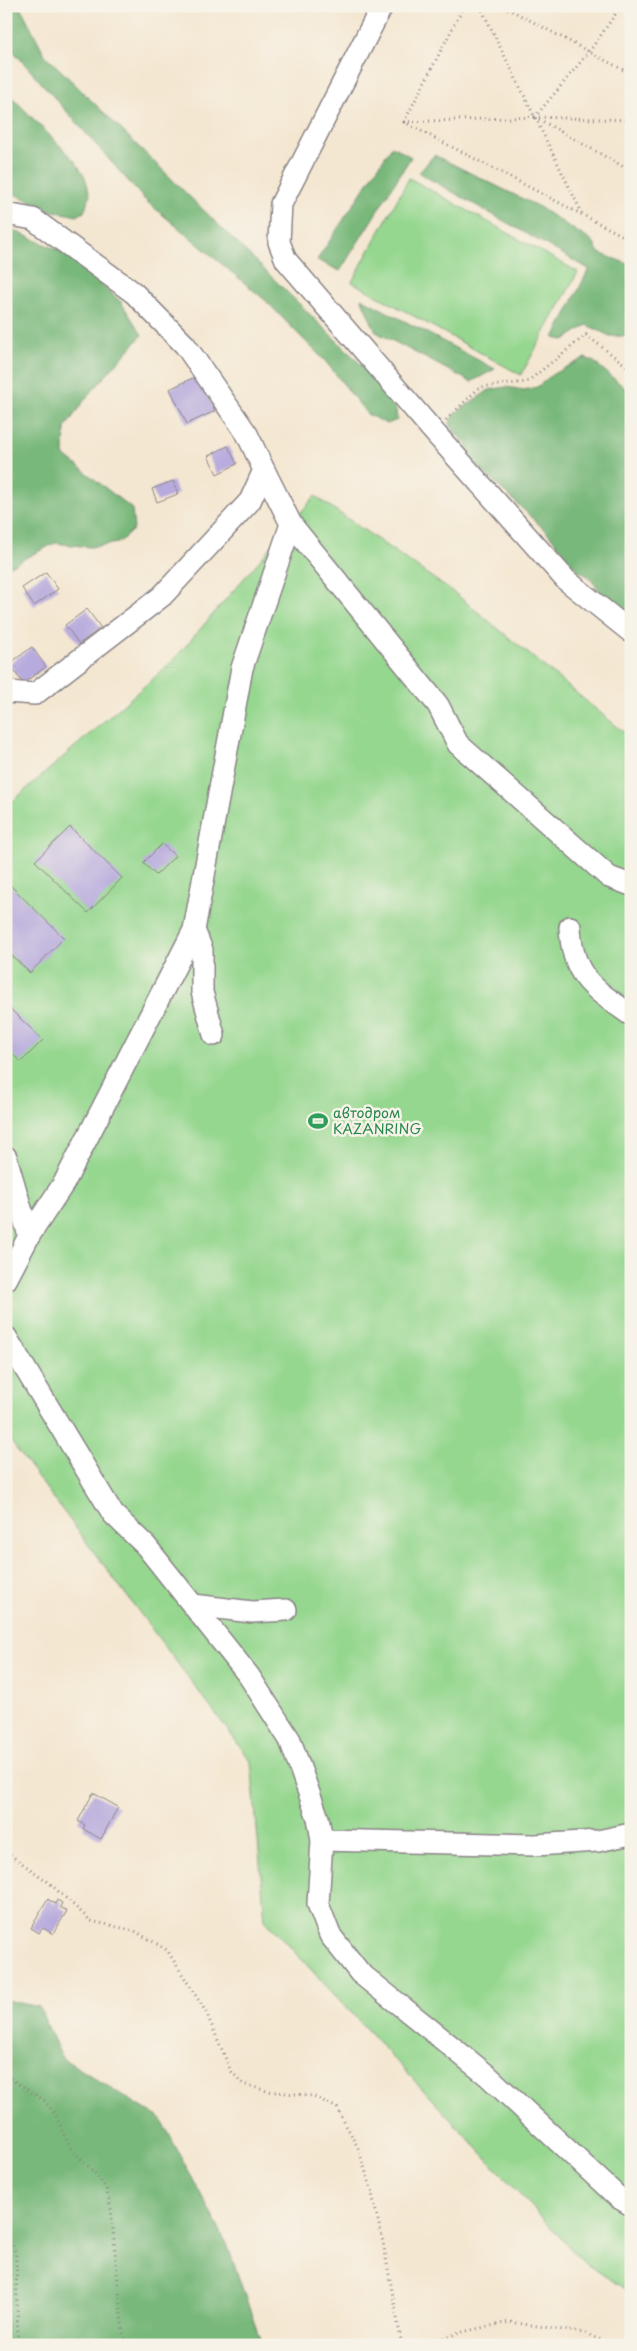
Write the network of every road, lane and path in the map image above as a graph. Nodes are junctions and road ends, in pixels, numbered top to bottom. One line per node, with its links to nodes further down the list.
1 (382, 6): 16 (lane)
2 (464, 6): 10 (path)
3 (480, 6): 8 (path)
4 (503, 6): 6 (path)
5 (621, 6): 6 (path)
6 (589, 52): 7 (path); 8 (path)
7 (631, 74)
8 (535, 117): 9 (path); 10 (path); 11 (path); 12 (path)
9 (631, 120)
10 (404, 122): 12 (path)
11 (631, 171)
12 (582, 213): 14 (path)
13 (6, 214): 17 (lane)
14 (631, 240)
15 (631, 369): 16 (path)
16 (434, 432): 19 (lane)
17 (264, 470): 18 (lane); 20 (lane)
18 (291, 524): 21 (lane); 23 (lane)
19 (631, 632)
20 (6, 692)
21 (631, 885)
22 (570, 927): 24 (lane)
23 (194, 930): 25 (lane); 27 (lane)
24 (631, 1015)
25 (214, 1035)
26 (6, 1157): 27 (lane)
27 (29, 1236): 28 (lane)
28 (6, 1280)
29 (6, 1337): 30 (lane)
30 (194, 1605): 31 (lane); 33 (lane)
31 (286, 1610)
32 (631, 1834): 33 (lane)
33 (322, 1840): 36 (lane)
34 (6, 1852): 40 (path)
35 (6, 2076): 39 (path)
36 (631, 2206)
37 (6, 2232): 38 (path)
38 (18, 2345)
39 (126, 2345)
40 (402, 2345)
41 (419, 2345): 42 (path)
42 (613, 2345)

